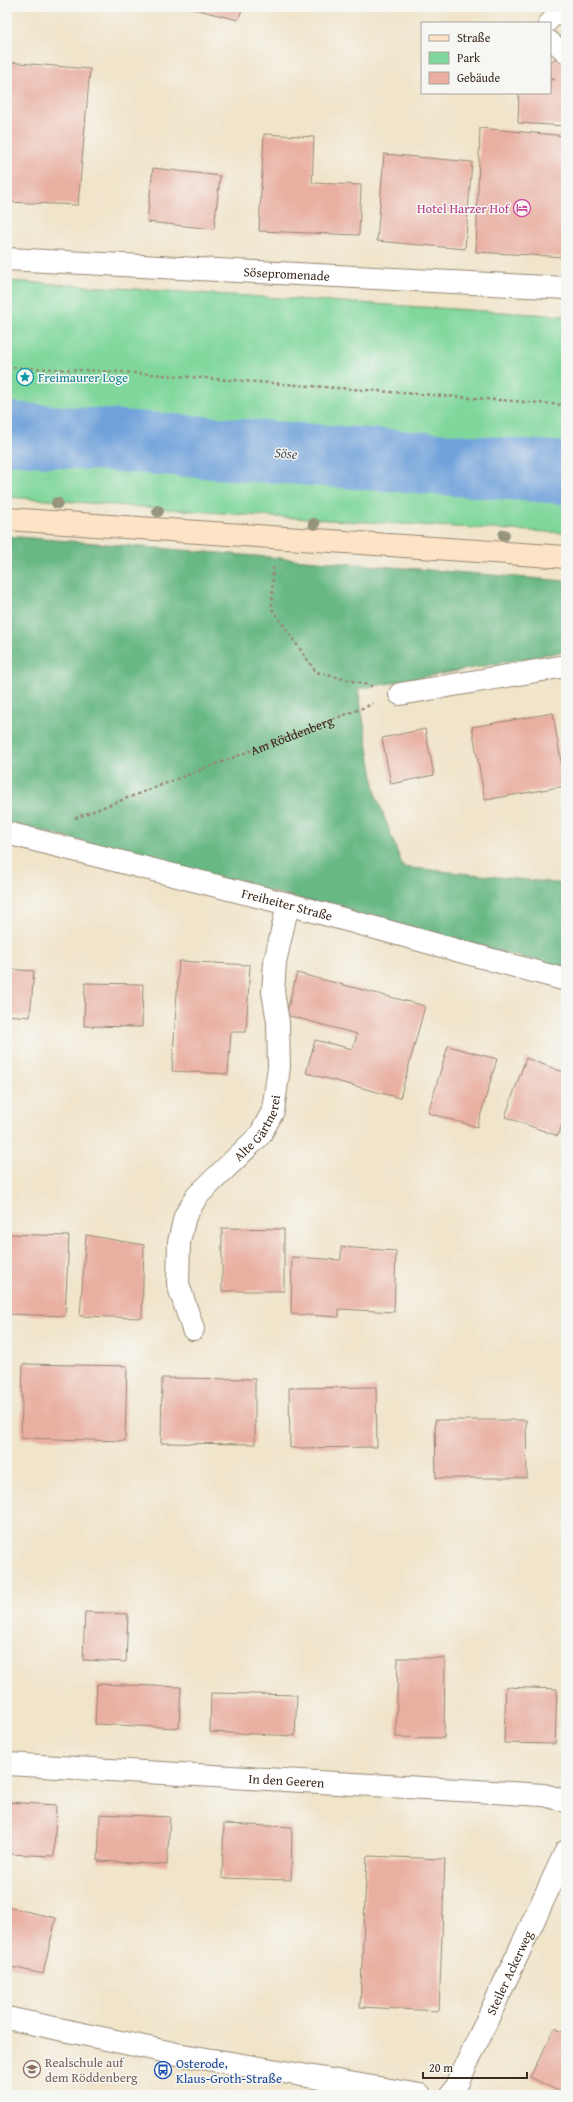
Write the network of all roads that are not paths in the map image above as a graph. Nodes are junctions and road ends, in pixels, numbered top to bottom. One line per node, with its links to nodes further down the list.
1 (562, 7): 2 (lane)
2 (549, 22)
3 (551, 41): 4 (lane)
4 (566, 54)
5 (7, 259): 6 (street, Sösepromenade)
6 (566, 288)
7 (7, 519): 8 (main road)
8 (566, 557)
9 (566, 666): 10 (street)
10 (400, 694)
11 (7, 833): 12 (street, Freiheiter Straße)
12 (288, 904): 13 (street, Freiheiter Straße); 14 (street, Alte Gärtnerei)
13 (566, 980)
14 (193, 1329)
15 (7, 1764): 16 (street, In den Geeren)
16 (566, 1801)
17 (566, 1851): 20 (street, Steiler Ackerweg)
18 (7, 2018): 19 (street)
19 (420, 2095)
20 (452, 2095)

